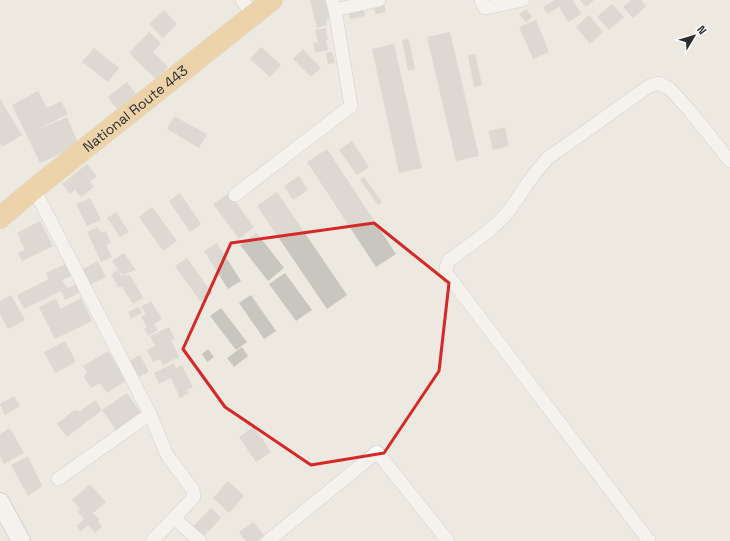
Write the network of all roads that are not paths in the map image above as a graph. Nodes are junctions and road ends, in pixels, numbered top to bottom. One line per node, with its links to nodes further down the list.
1 (272, 0): 6 (highway, National Route 443)
2 (380, 0): 5 (street)
3 (481, 0): 4 (street)
4 (523, 0)
5 (334, 5): 9 (street)
6 (247, 8): 8 (highway, National Route 443)
7 (730, 161): 20 (street)
8 (34, 189): 10 (highway, National Route 443); 11 (street)
9 (235, 195)
10 (0, 218)
11 (150, 414): 12 (street); 14 (street)
12 (58, 479)
13 (0, 502): 15 (main road)
14 (174, 518): 16 (street); 17 (street)
15 (21, 541)
16 (152, 541)
17 (200, 541)
18 (268, 541): 19 (street)
19 (448, 541)
20 (649, 541)

